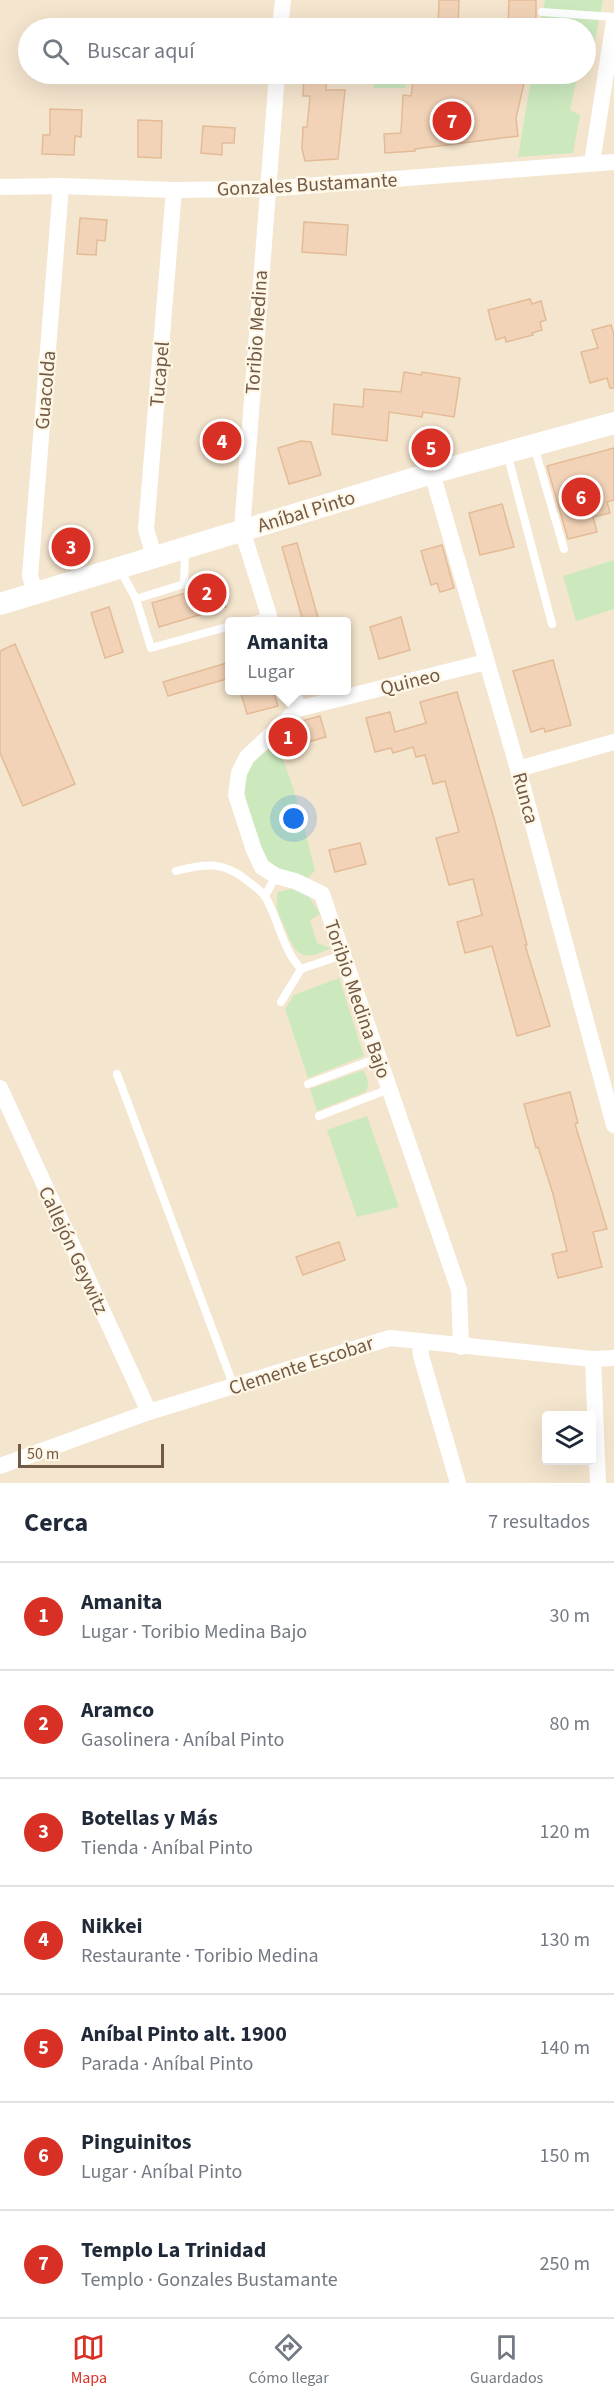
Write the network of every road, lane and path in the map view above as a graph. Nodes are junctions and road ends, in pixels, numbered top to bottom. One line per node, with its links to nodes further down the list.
1 (283, 0): 3 (street)
2 (542, 12): 4 (lane)
3 (281, 18)
4 (614, 19): 7 (street)
5 (275, 84): 10 (street, Toribio Medina)
6 (614, 162): 7 (street, Gonzales Bustamante)
7 (592, 163): 10 (street, Gonzales Bustamante)
8 (0, 186): 9 (street, Gonzales Bustamante)
9 (61, 186): 11 (street, Gonzales Bustamante); 21 (street, Guacolda)
10 (267, 189): 11 (street, Gonzales Bustamante); 16 (street, Toribio Medina)
11 (174, 190): 19 (street, Tucapel)
12 (614, 423): 13 (main road, Aníbal Pinto)
13 (534, 446): 14 (main road, Aníbal Pinto); 18 (lane)
14 (507, 452): 15 (main road, Aníbal Pinto); 25 (lane)
15 (432, 473): 16 (main road, Aníbal Pinto); 27 (street, Runca)
16 (242, 530): 17 (main road, Aníbal Pinto); 24 (street, Toribio Medina)
17 (185, 547): 19 (main road, Aníbal Pinto); 22 (lane)
18 (564, 549)
19 (154, 556): 20 (main road, Aníbal Pinto)
20 (118, 567): 21 (main road, Aníbal Pinto); 22 (lane)
21 (35, 592): 23 (main road, Aníbal Pinto)
22 (136, 599): 26 (lane)
23 (0, 604)
24 (269, 617)
25 (552, 624)
26 (225, 628)
27 (486, 662): 29 (street, Quineo); 31 (street, Runca)
28 (294, 695): 29 (street)
29 (298, 709): 33 (street, Toribio Medina Bajo)
30 (614, 742): 31 (street)
31 (518, 769): 44 (street, Runca)
32 (176, 871): 34 (lane)
33 (276, 876): 34 (lane); 35 (street, Toribio Medina Bajo)
34 (265, 896): 36 (lane)
35 (342, 955): 36 (lane); 38 (street, Toribio Medina Bajo)
36 (301, 969): 37 (lane)
37 (281, 1002)
38 (378, 1058): 40 (lane); 42 (street, Toribio Medina Bajo)
39 (117, 1074): 49 (lane)
40 (308, 1084)
41 (0, 1088): 50 (street, Callejón Geywitz)
42 (389, 1089): 43 (lane); 46 (street, Toribio Medina Bajo)
43 (319, 1116)
44 (614, 1125)
45 (420, 1341): 46 (street, Clemente Escobar); 49 (street, Clemente Escobar); 52 (street)
46 (461, 1347): 48 (street, Clemente Escobar)
47 (614, 1358): 48 (street, Clemente Escobar)
48 (592, 1359): 53 (street)
49 (234, 1387): 50 (street, Clemente Escobar)
50 (149, 1412): 51 (street, Clemente Escobar)
51 (2, 1461)
52 (458, 1483)
53 (598, 1483)

